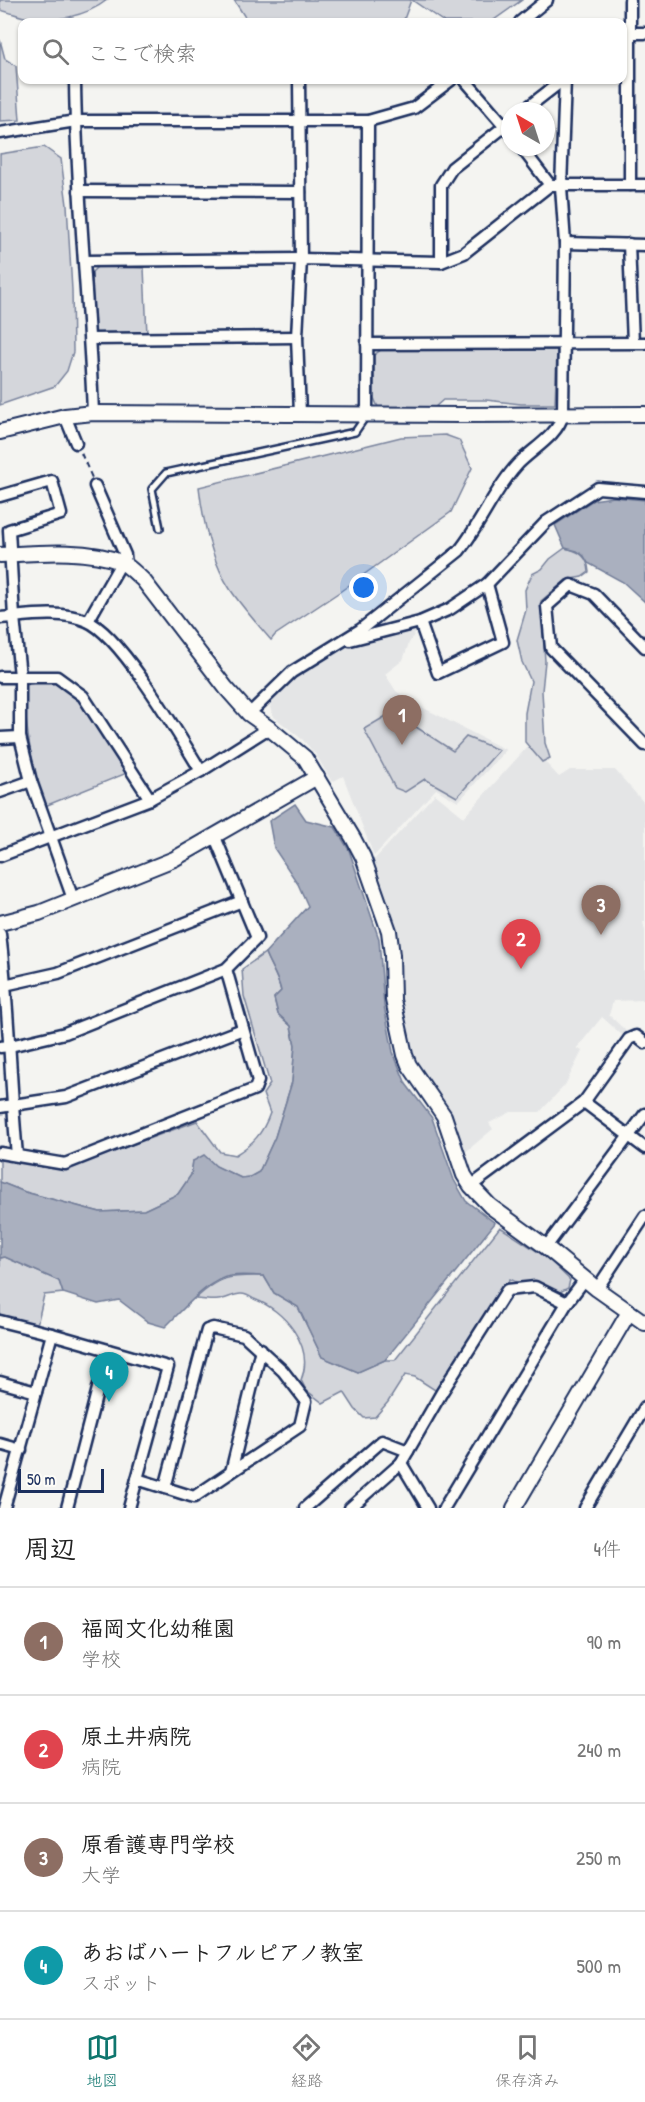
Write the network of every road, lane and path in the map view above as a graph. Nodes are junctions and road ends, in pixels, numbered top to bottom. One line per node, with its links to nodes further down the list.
1 (547, 0): 3 (street)
2 (630, 0): 4 (street)
3 (525, 18)
4 (627, 25)
5 (627, 33): 6 (street)
6 (645, 33)
7 (627, 71): 22 (street)
8 (75, 84): 16 (street)
9 (299, 84): 17 (street)
10 (446, 84): 18 (street)
11 (469, 84): 15 (street)
12 (559, 84): 14 (street)
13 (564, 84): 24 (street)
14 (535, 102)
15 (501, 119)
16 (76, 121): 17 (street); 20 (street); 25 (street)
17 (299, 121): 18 (street); 26 (street)
18 (368, 121): 32 (street)
19 (501, 132): 33 (street)
20 (0, 133)
21 (529, 156): 24 (street)
22 (630, 185): 23 (street); 24 (street)
23 (645, 185)
24 (556, 186): 27 (street); 33 (street)
25 (79, 191): 26 (street); 31 (street)
26 (300, 192): 30 (street)
27 (565, 243): 28 (street); 39 (street)
28 (629, 244): 29 (street); 36 (street)
29 (645, 245)
30 (301, 259): 31 (street); 32 (street); 34 (street)
31 (85, 261): 35 (street)
32 (368, 262): 33 (street); 38 (street)
33 (441, 262)
34 (297, 337): 35 (street); 41 (street)
35 (90, 339): 40 (street)
36 (633, 343): 37 (street); 39 (street)
37 (645, 343)
38 (367, 344): 39 (street); 44 (street)
39 (565, 344): 42 (street)
40 (93, 413): 41 (street); 45 (street)
41 (300, 414): 44 (street)
42 (563, 414): 43 (street); 44 (street); 59 (street)
43 (645, 414)
44 (367, 415): 51 (lane)
45 (64, 416): 46 (street); 47 (street)
46 (0, 432)
47 (76, 443): 48 (path)
48 (95, 486): 53 (street)
49 (645, 492): 54 (street)
50 (0, 496): 52 (street)
51 (160, 528)
52 (5, 555): 53 (street); 55 (street)
53 (124, 564): 57 (street); 63 (street)
54 (487, 584): 58 (street); 58 (street)
55 (14, 617): 56 (street); 57 (street); 61 (street)
56 (0, 618)
57 (88, 621): 68 (street)
58 (420, 622): 59 (street)
59 (343, 642): 63 (street)
60 (645, 647): 67 (street)
61 (20, 676): 62 (street); 65 (street); 72 (street)
62 (0, 677)
63 (249, 714): 64 (street)
64 (269, 728): 68 (street); 69 (street)
65 (20, 736): 66 (street); 70 (street)
66 (0, 738)
67 (645, 745)
68 (201, 771): 72 (street)
69 (317, 777): 74 (street); 93 (street)
70 (31, 781): 71 (street); 73 (street)
71 (0, 792)
72 (150, 799): 73 (street)
73 (52, 837): 75 (street); 76 (street)
74 (215, 837): 76 (street); 77 (street)
75 (0, 856)
76 (73, 899): 78 (street)
77 (242, 901): 80 (street); 81 (street)
78 (0, 923)
79 (0, 934): 81 (street)
80 (226, 969): 82 (street); 84 (street)
81 (3, 986): 84 (street)
82 (243, 1029): 86 (street); 92 (street)
83 (645, 1043): 85 (street)
84 (5, 1046): 86 (street)
85 (584, 1102): 89 (street); 93 (street)
86 (12, 1106): 87 (street); 92 (street)
87 (0, 1107)
88 (645, 1114): 89 (street)
89 (628, 1136): 90 (street); 95 (street)
90 (645, 1148)
91 (0, 1153): 92 (street)
92 (17, 1155)
93 (471, 1186): 95 (street)
94 (645, 1216): 97 (street)
95 (546, 1246): 96 (street)
96 (585, 1279): 97 (street); 98 (street)
97 (597, 1289): 99 (street)
98 (567, 1303): 110 (street); 123 (street)
99 (629, 1312): 101 (street); 124 (street)
100 (0, 1321): 102 (street)
101 (645, 1323)
102 (52, 1334): 104 (street); 106 (street)
103 (261, 1349): 112 (street); 112 (street); 114 (street)
104 (108, 1350): 113 (street); 118 (street)
105 (0, 1382): 106 (street)
106 (36, 1392): 109 (street)
107 (645, 1407): 125 (street)
108 (0, 1444): 109 (street)
109 (21, 1449): 117 (street)
110 (408, 1451): 111 (street); 120 (street)
111 (401, 1463): 121 (street); 122 (street)
112 (231, 1472): 115 (street)
113 (137, 1479): 114 (street); 119 (street)
114 (165, 1488): 115 (street)
115 (193, 1502)
116 (0, 1507): 117 (street)
117 (5, 1508)
118 (67, 1508)
119 (129, 1508)
120 (305, 1508)
121 (350, 1508)
122 (428, 1508)
123 (444, 1508)
124 (514, 1508)
125 (585, 1508)

